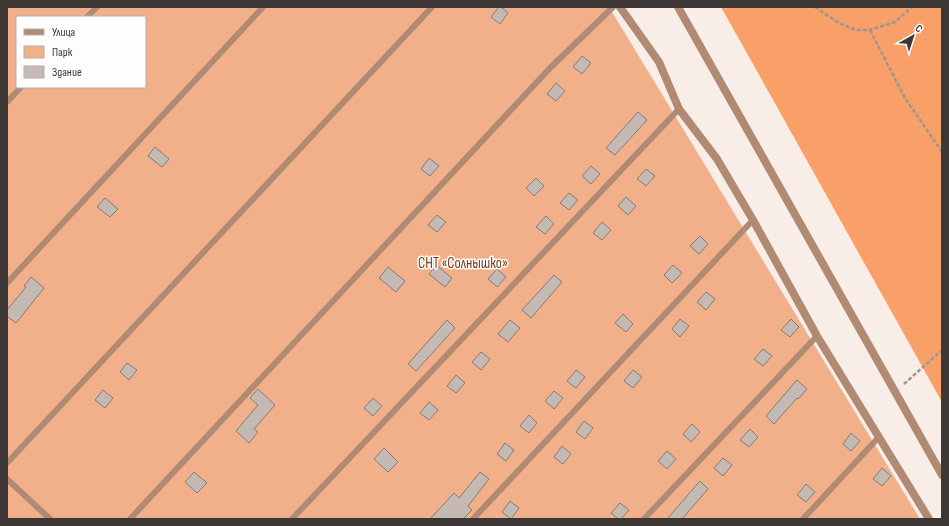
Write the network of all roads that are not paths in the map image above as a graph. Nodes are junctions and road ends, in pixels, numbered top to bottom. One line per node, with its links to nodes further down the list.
1 (97, 7): 7 (lane)
2 (263, 7): 12 (lane)
3 (432, 7): 15 (lane)
4 (613, 7): 19 (lane)
5 (620, 7): 10 (street)
6 (678, 7): 16 (street)
7 (88, 16)
8 (20, 88): 9 (lane)
9 (7, 102)
10 (678, 109): 11 (street); 20 (lane)
11 (753, 220): 13 (street); 21 (lane)
12 (7, 283)
13 (817, 336): 14 (street); 22 (lane)
14 (879, 437): 23 (lane); 24 (street)
15 (7, 463)
16 (942, 475)
17 (7, 479): 18 (lane)
18 (50, 519)
19 (130, 519)
20 (292, 519)
21 (474, 519)
22 (644, 519)
23 (803, 519)
24 (930, 519)

